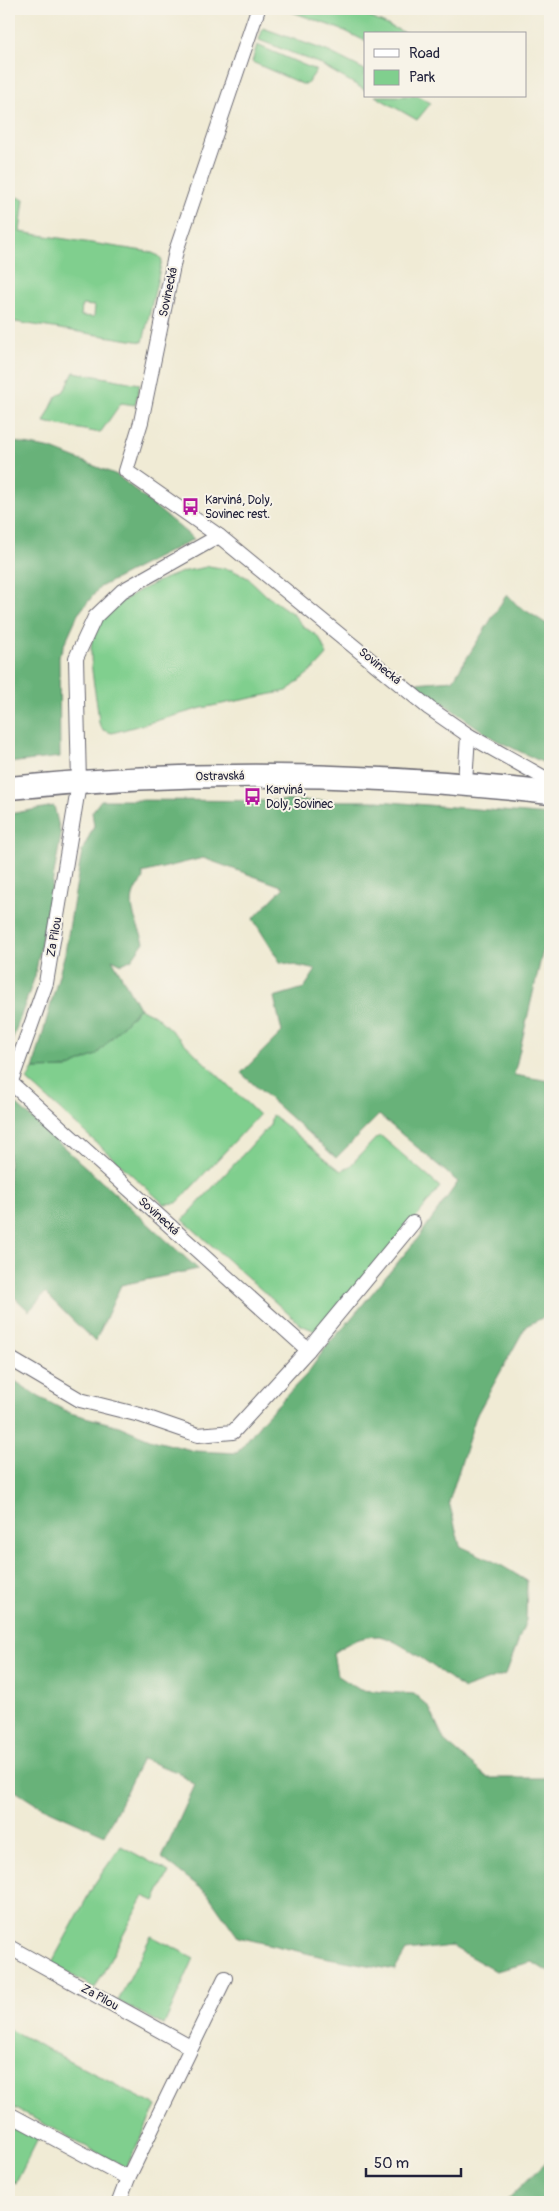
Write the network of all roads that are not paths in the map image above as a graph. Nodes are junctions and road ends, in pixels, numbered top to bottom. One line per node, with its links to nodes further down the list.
1 (258, 9): 2 (street, Sovinecká)
2 (219, 536): 3 (street, Sovinecká); 5 (street)
3 (468, 735): 4 (street, Sovinecká); 6 (street)
4 (550, 781)
5 (80, 783): 6 (main road, Ostravská); 7 (main road, Ostravská); 9 (street, Za Pilou)
6 (465, 783): 8 (main road, Ostravská)
7 (9, 788)
8 (550, 793)
9 (10, 1085): 11 (street, Sovinecká)
10 (414, 1223): 11 (street)
11 (308, 1350): 12 (street)
12 (9, 1358)
13 (9, 1947): 15 (street, Za Pilou)
14 (224, 1978): 15 (street)
15 (190, 2047): 17 (street)
16 (9, 2114): 17 (street)
17 (128, 2178): 18 (street)
18 (119, 2202)

